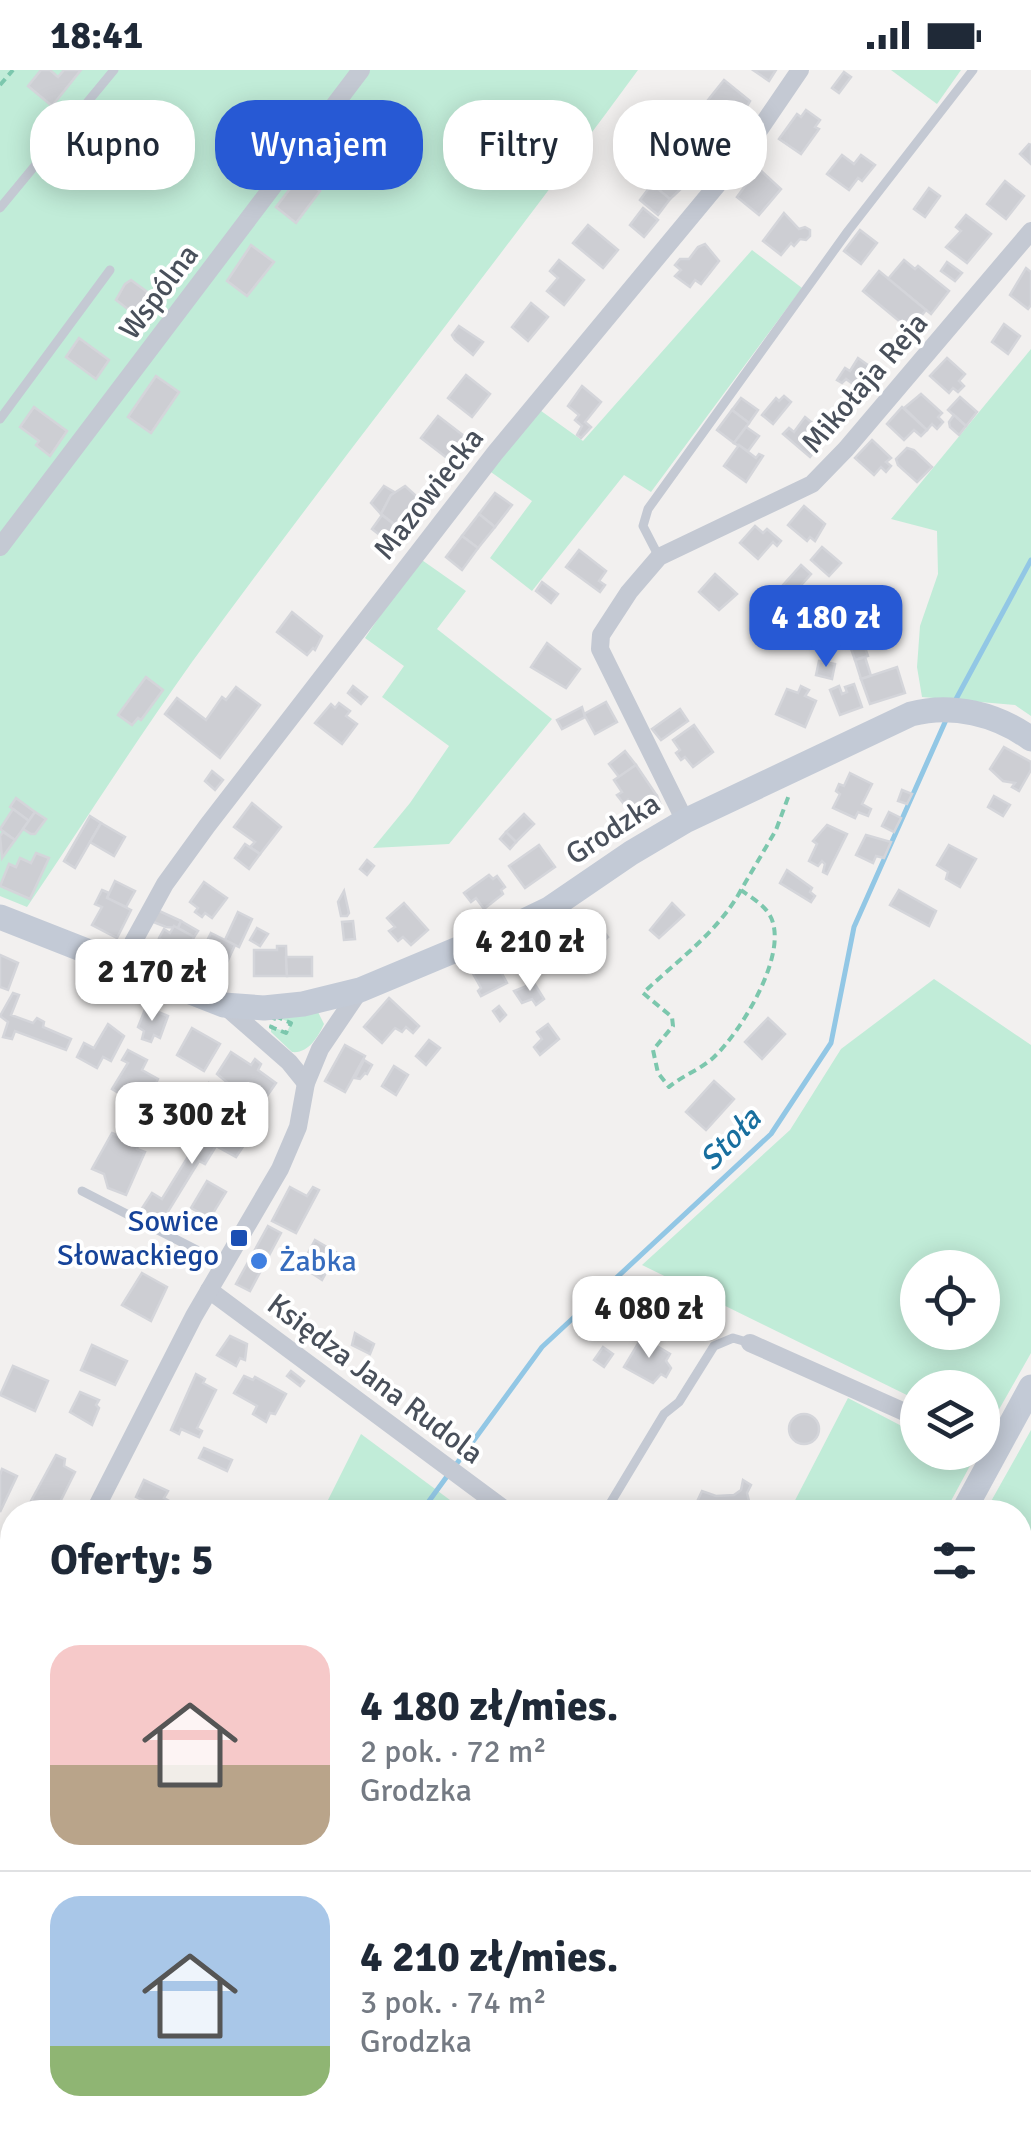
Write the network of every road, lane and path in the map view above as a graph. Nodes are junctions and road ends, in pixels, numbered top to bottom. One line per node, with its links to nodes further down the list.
1 (13, 70): 6 (path)
2 (114, 70): 7 (lane)
3 (360, 70): 11 (street, Wspólna)
4 (800, 70): 18 (street, Mazowiecka)
5 (973, 70): 12 (lane)
6 (0, 85)
7 (0, 208)
8 (1031, 231): 12 (street, Mikołaja Reja)
9 (110, 270): 10 (lane)
10 (0, 419)
11 (0, 546)
12 (658, 557): 15 (street, Mikołaja Reja)
13 (1031, 739): 14 (street, Grodzka)
14 (796, 767): 15 (street, Grodzka); 16 (path)
15 (685, 821): 19 (street, Grodzka)
16 (740, 890): 16 (path)
17 (0, 917): 18 (street, Grodzka)
18 (120, 966): 20 (street, Grodzka)
19 (360, 990): 20 (street, Grodzka); 21 (street)
20 (224, 1005): 21 (street)
21 (306, 1082): 23 (street)
22 (82, 1191): 23 (lane)
23 (224, 1264): 24 (street)
24 (209, 1290): 30 (street); 31 (street, Księdza Jana Rudola)
25 (750, 1343): 27 (street); 32 (lane)
26 (1031, 1387): 28 (street)
27 (900, 1410)
28 (1000, 1434)
29 (981, 1470): 33 (street)
30 (100, 1500)
31 (492, 1500)
32 (613, 1500)
33 (969, 1500)

